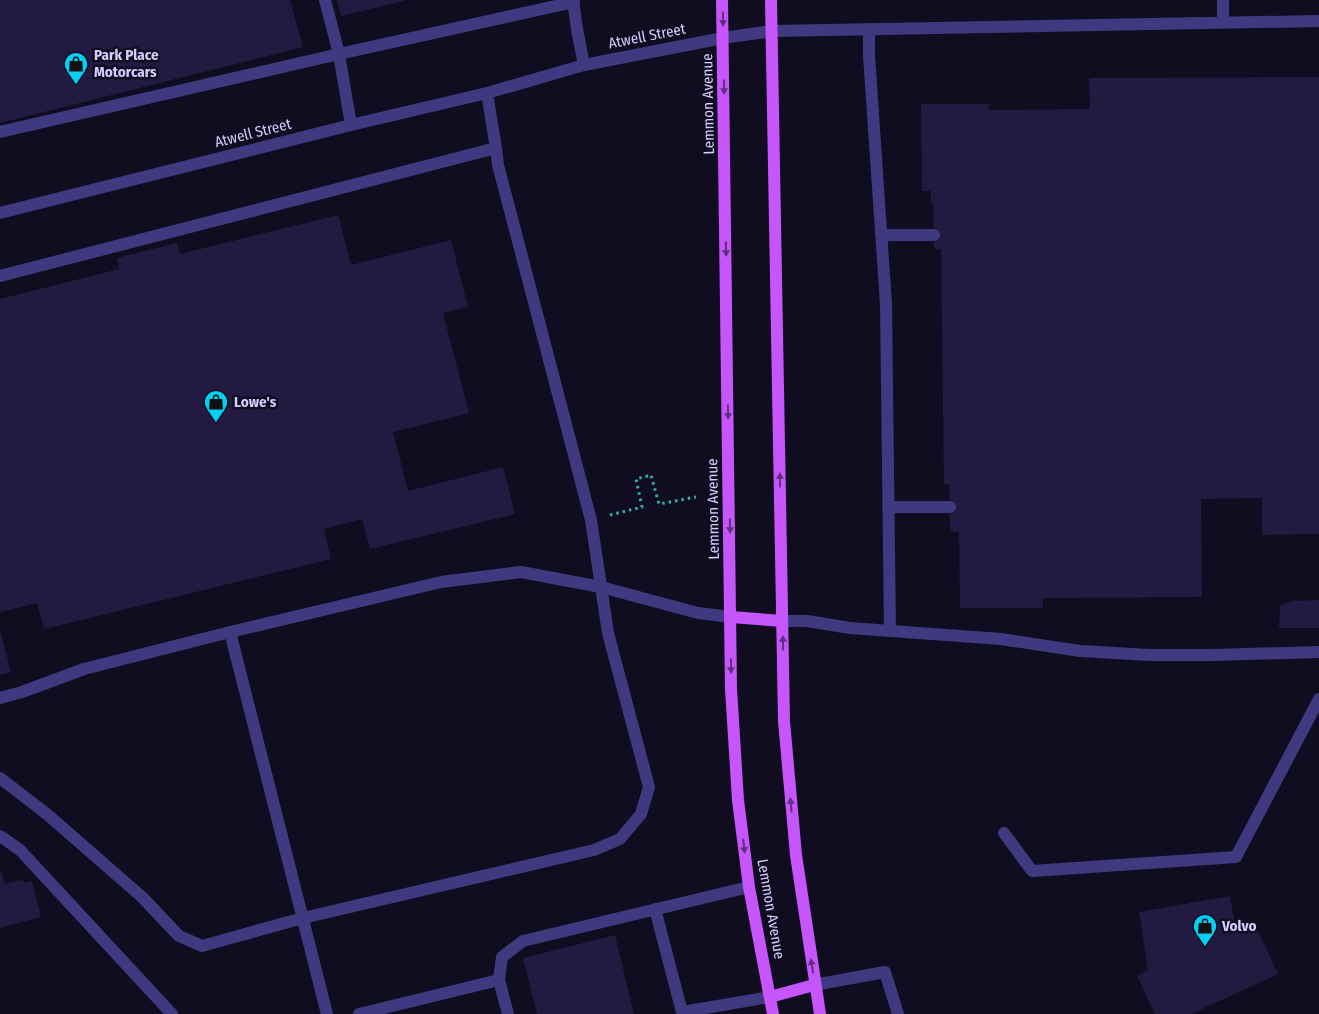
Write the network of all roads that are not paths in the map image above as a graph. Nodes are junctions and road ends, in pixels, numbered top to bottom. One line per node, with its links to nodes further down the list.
1 (326, 0): 11 (street)
2 (722, 0): 10 (main road, Lemmon Avenue, one-way to 10)
3 (771, 0): 9 (main road, Lemmon Avenue)
4 (1223, 0): 7 (street)
5 (574, 1): 11 (street); 12 (street)
6 (1319, 21): 7 (street, Atwell Street)
7 (1222, 23): 8 (street, Atwell Street)
8 (869, 29): 9 (street, Atwell Street); 18 (street)
9 (772, 31): 10 (street, Atwell Street); 25 (main road, Lemmon Avenue, one-way to 9)
10 (723, 38): 12 (street, Atwell Street); 24 (main road, Lemmon Avenue, one-way to 24)
11 (338, 54): 14 (street); 15 (street)
12 (584, 65): 13 (street, Atwell Street)
13 (487, 93): 14 (street, Atwell Street); 16 (street)
14 (351, 125): 17 (street, Atwell Street)
15 (0, 132)
16 (496, 148): 20 (street); 23 (street)
17 (1, 210)
18 (881, 234): 19 (street); 21 (street)
19 (934, 235)
20 (0, 276)
21 (888, 507): 22 (street); 26 (street)
22 (950, 507)
23 (601, 587): 24 (street); 27 (street); 36 (street)
24 (731, 617): 25 (main road); 34 (main road, Lemmon Avenue, one-way to 34)
25 (782, 621): 26 (street); 38 (main road, Lemmon Avenue, one-way to 25)
26 (890, 631): 28 (street)
27 (230, 632): 29 (street); 36 (street)
28 (1319, 652)
29 (0, 698)
30 (1319, 699): 32 (street)
31 (0, 778): 36 (street)
32 (1004, 833)
33 (0, 836): 41 (street)
34 (749, 887): 35 (street); 39 (main road, Lemmon Avenue)
35 (655, 909): 37 (street); 40 (street)
36 (303, 918): 42 (street)
37 (500, 980): 43 (street); 44 (street)
38 (814, 985): 39 (main road); 46 (main road, Lemmon Avenue); 47 (street)
39 (770, 997): 40 (street); 45 (main road, Lemmon Avenue)
40 (682, 1013)
41 (172, 1014)
42 (328, 1014)
43 (359, 1014)
44 (508, 1014)
45 (773, 1014)
46 (820, 1014)
47 (898, 1014)

